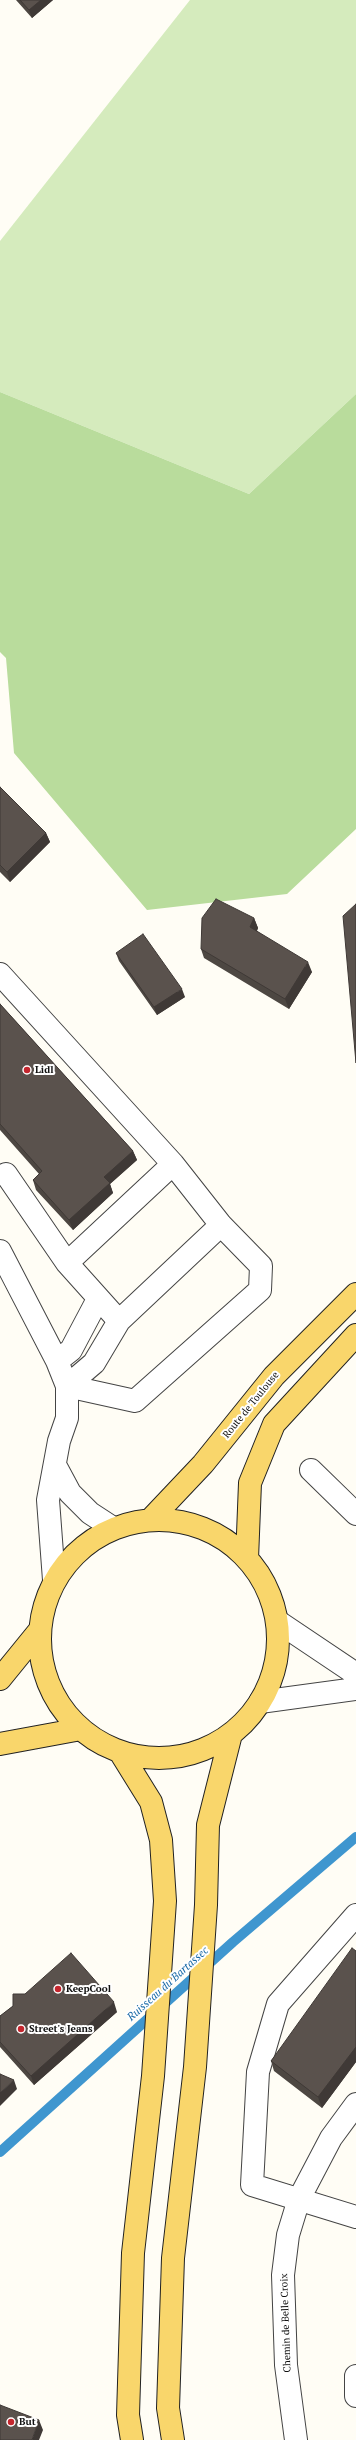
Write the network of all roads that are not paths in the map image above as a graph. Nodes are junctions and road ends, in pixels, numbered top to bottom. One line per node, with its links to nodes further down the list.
1 (0, 974): 2 (street)
2 (173, 1164): 4 (street); 6 (street)
3 (6, 1174): 6 (street)
4 (221, 1225): 9 (street); 12 (street)
5 (0, 1251): 11 (street)
6 (67, 1263): 8 (street)
7 (356, 1294): 16 (main road, Route de Toulouse)
8 (98, 1299): 9 (street); 11 (street)
9 (119, 1321): 12 (street)
10 (356, 1335): 18 (main road)
11 (57, 1361): 12 (street)
12 (67, 1386): 13 (street)
13 (55, 1465): 17 (street); 19 (street)
14 (311, 1470): 15 (street)
15 (356, 1514)
16 (150, 1520): 17 (main road); 18 (main road)
17 (113, 1528): 19 (main road)
18 (247, 1558): 20 (main road)
19 (54, 1580): 21 (main road)
20 (277, 1621): 22 (street); 25 (main road)
21 (39, 1631): 23 (main road); 26 (main road)
22 (356, 1674)
23 (0, 1679)
24 (356, 1689): 25 (street)
25 (260, 1702): 27 (main road)
26 (81, 1729): 28 (main road); 29 (main road)
27 (231, 1734): 29 (main road); 37 (main road)
28 (0, 1744)
29 (120, 1752): 36 (main road)
30 (356, 1916): 32 (street)
31 (356, 2104): 32 (street, Chemin de Belle Croix)
32 (299, 2199): 33 (street); 38 (street, Chemin de Belle Croix)
33 (356, 2217)
34 (356, 2376): 35 (street)
35 (356, 2396)
36 (132, 2440)
37 (173, 2440)
38 (296, 2440)

